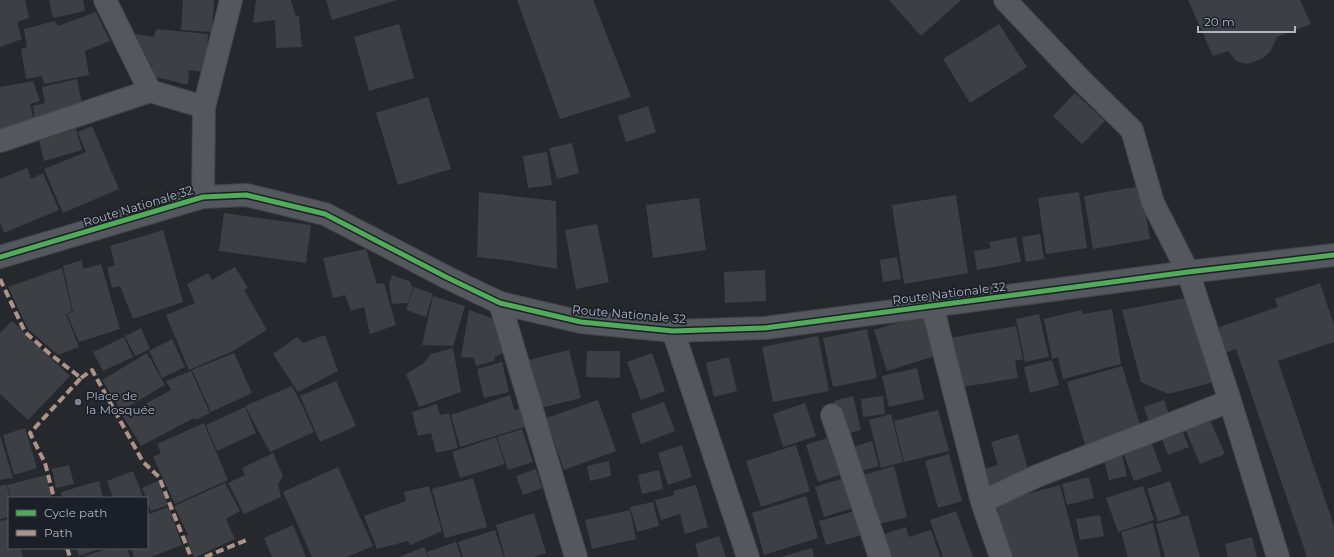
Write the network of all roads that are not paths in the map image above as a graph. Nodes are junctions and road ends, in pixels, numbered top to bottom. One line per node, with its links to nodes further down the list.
1 (105, 0): 4 (street)
2 (231, 0): 5 (street)
3 (1005, 0): 10 (street)
4 (150, 91): 5 (street); 6 (street)
5 (204, 107): 7 (street)
6 (0, 141)
7 (203, 197): 9 (street, Route Nationale 32); 11 (street, Route Nationale 32)
8 (1334, 255): 10 (street, Route Nationale 32)
9 (0, 257)
10 (1188, 272): 12 (street, Route Nationale 32); 14 (street)
11 (500, 303): 13 (street, Route Nationale 32); 17 (street)
12 (932, 305): 13 (street, Route Nationale 32); 16 (street)
13 (673, 331): 18 (street)
14 (1230, 401): 16 (street); 21 (street)
15 (832, 415): 19 (street)
16 (982, 502): 20 (street)
17 (576, 557)
18 (748, 557)
19 (880, 557)
20 (1001, 557)
21 (1278, 557)

